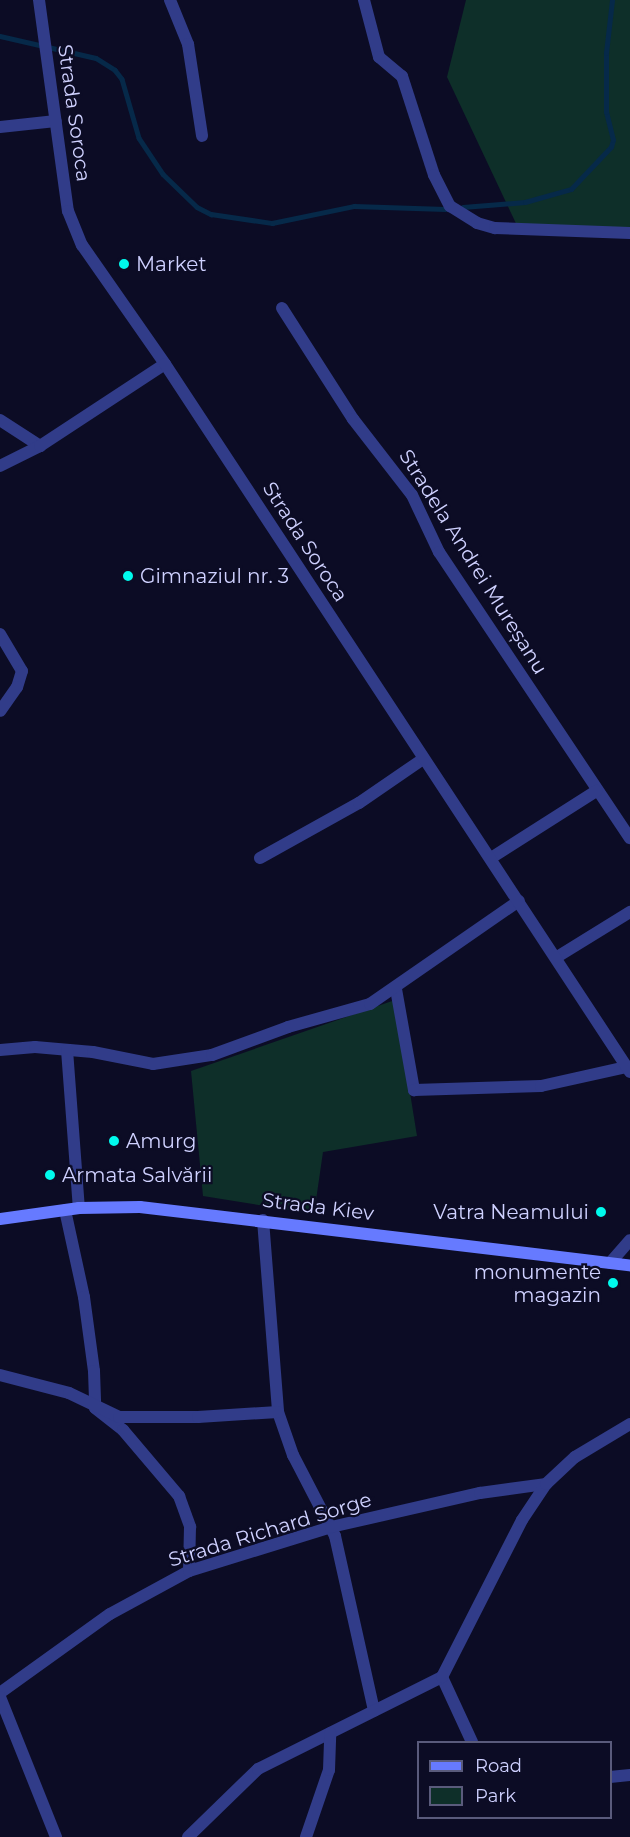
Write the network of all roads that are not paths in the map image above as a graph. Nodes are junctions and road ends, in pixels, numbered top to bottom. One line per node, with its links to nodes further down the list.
1 (39, 0): 4 (street, Strada Soroca)
2 (170, 0): 6 (street)
3 (364, 0): 7 (street)
4 (56, 121): 5 (street); 9 (street, Strada Soroca)
5 (0, 127)
6 (202, 136)
7 (630, 233)
8 (282, 308): 16 (street, Stradela Andrei Mureșanu)
9 (165, 364): 11 (street); 15 (street, Strada Soroca)
10 (0, 420): 11 (street)
11 (40, 446): 12 (street)
12 (0, 466)
13 (0, 634): 14 (street)
14 (0, 711)
15 (423, 759): 18 (street); 19 (street, Strada Soroca)
16 (596, 791): 17 (street, Stradela Andrei Mureșanu); 19 (street)
17 (630, 838)
18 (260, 858)
19 (492, 858): 20 (street, Strada Soroca)
20 (519, 901): 22 (street, Strada Soroca); 23 (street)
21 (630, 912): 22 (street)
22 (557, 957): 26 (street, Strada Soroca)
23 (396, 989): 25 (street); 26 (street)
24 (0, 1050): 25 (street)
25 (67, 1050): 27 (street)
26 (628, 1069)
27 (79, 1208): 28 (main road, Strada Kiev); 30 (main road, Strada Kiev)
28 (65, 1210): 29 (main road, Strada Kiev); 35 (street)
29 (0, 1219)
30 (263, 1220): 32 (main road, Strada Kiev); 36 (street)
31 (630, 1240): 32 (street)
32 (610, 1263): 33 (main road, Strada Kiev)
33 (630, 1265)
34 (0, 1375): 35 (street)
35 (95, 1408): 36 (street); 40 (street)
36 (278, 1412): 39 (street)
37 (630, 1424): 38 (street)
38 (546, 1484): 39 (street, Strada Richard Sorge); 41 (street)
39 (331, 1527): 40 (street, Strada Richard Sorge); 43 (street)
40 (189, 1571): 42 (street, Strada Richard Sorge)
41 (442, 1677): 43 (street); 45 (street)
42 (0, 1695): 48 (street)
43 (374, 1711): 44 (street)
44 (330, 1732): 49 (street); 50 (street)
45 (471, 1741)
46 (630, 1775): 47 (street)
47 (612, 1777)
48 (56, 1837)
49 (188, 1837)
50 (306, 1837)

